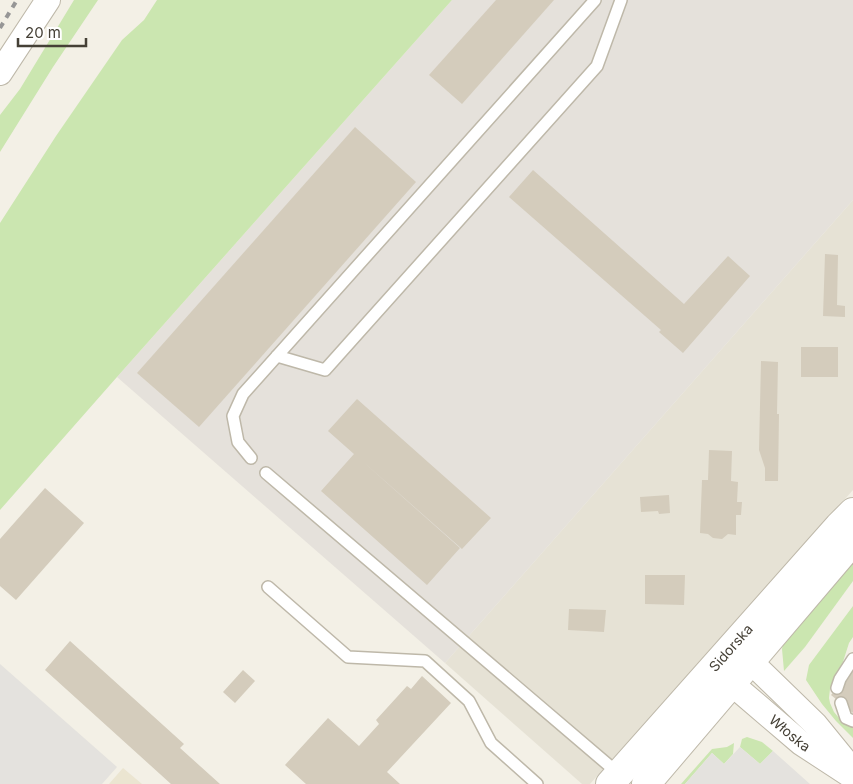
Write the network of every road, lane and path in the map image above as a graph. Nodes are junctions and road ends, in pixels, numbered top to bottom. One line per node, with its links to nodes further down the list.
1 (48, 0): 4 (street)
2 (595, 0): 5 (lane)
3 (621, 0): 5 (lane)
4 (0, 73)
5 (277, 356): 6 (lane)
6 (251, 458)
7 (266, 473): 19 (lane)
8 (850, 529): 10 (street, Sidorska); 11 (street, Sidorska)
9 (268, 587): 20 (lane)
10 (725, 656): 11 (street); 13 (street); 19 (street, Sidorska)
11 (751, 662): 13 (street, Sidorska); 17 (street, Włoska)
12 (852, 664): 14 (lane)
13 (732, 684): 18 (street, Włoska); 21 (street, Sidorska)
14 (837, 688)
15 (841, 703): 16 (lane)
16 (853, 722)
17 (853, 771)
18 (853, 777)
19 (620, 781)
20 (537, 784)
21 (646, 784)

